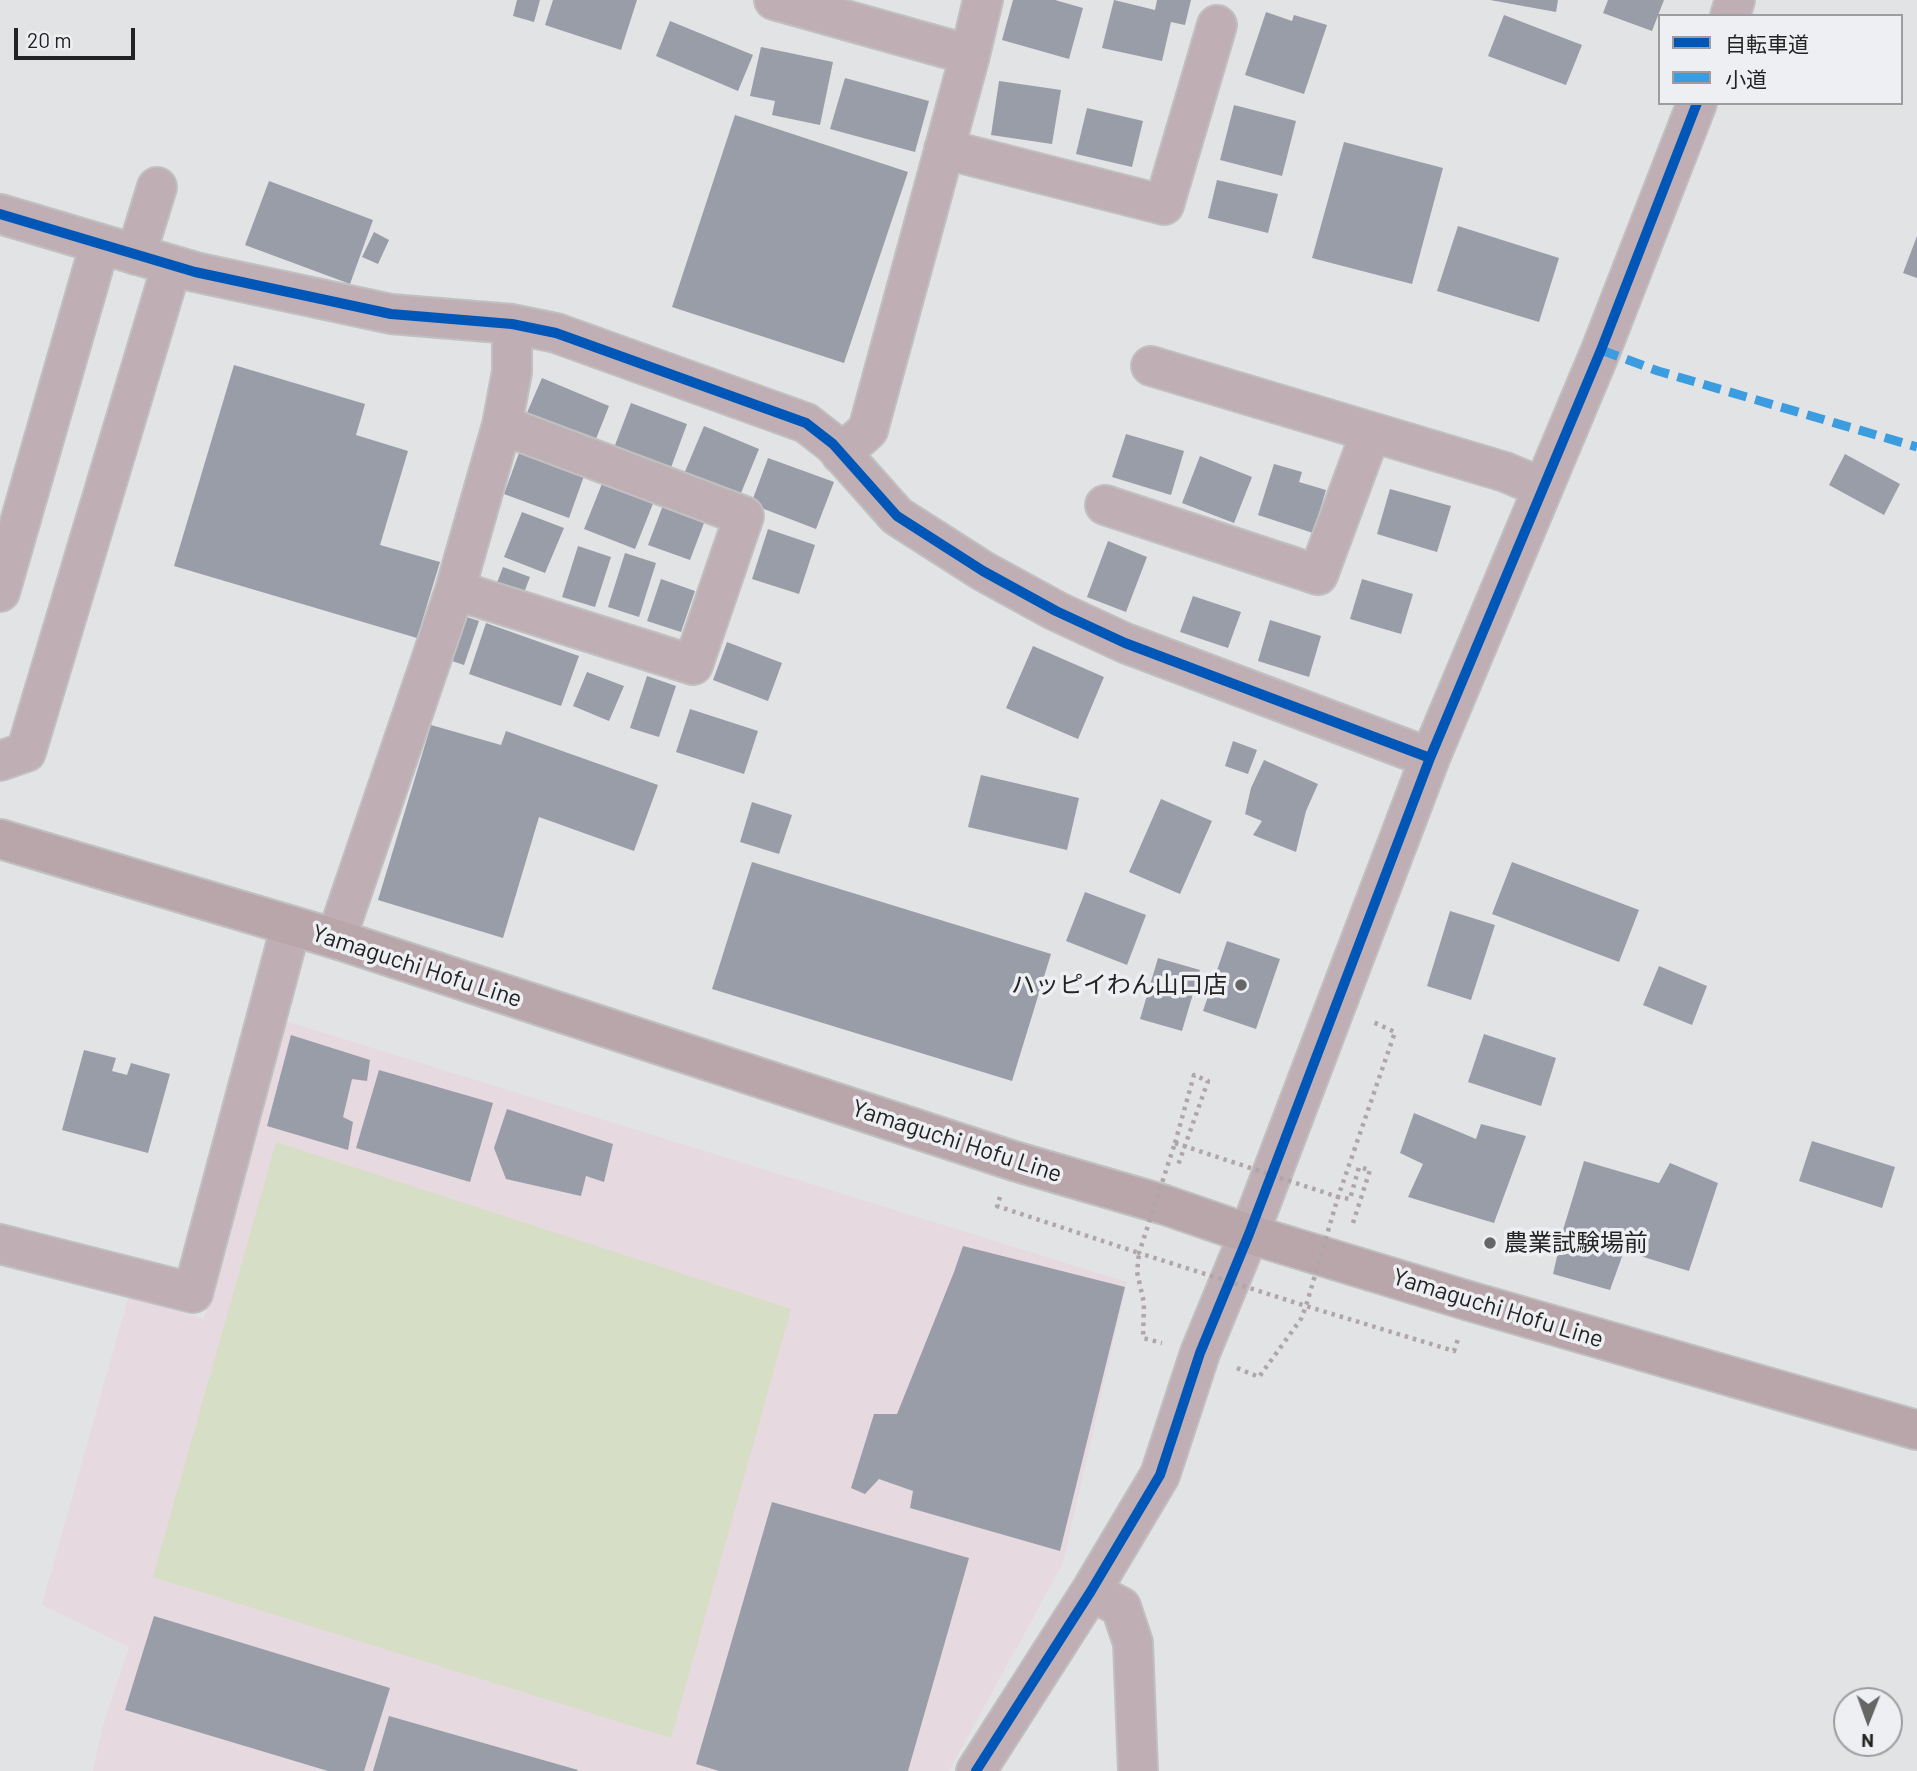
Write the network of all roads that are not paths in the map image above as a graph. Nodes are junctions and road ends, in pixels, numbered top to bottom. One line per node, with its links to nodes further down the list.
1 (983, 0): 4 (street)
2 (780, 1): 4 (street)
3 (1217, 26): 6 (street)
4 (970, 55): 6 (street)
5 (1696, 105): 16 (street)
6 (944, 149): 15 (street)
7 (157, 187): 10 (street)
8 (0, 214): 9 (street)
9 (100, 244): 10 (street); 19 (street)
10 (154, 260): 11 (street); 21 (street)
11 (512, 324): 13 (street); 15 (street)
12 (1151, 366): 14 (street)
13 (502, 425): 18 (street); 18 (street)
14 (1371, 432): 16 (street); 17 (street)
15 (841, 454): 20 (street)
16 (1543, 488): 20 (street)
17 (1105, 505)
18 (455, 590): 24 (street)
19 (0, 592)
20 (1430, 758): 25 (street)
21 (0, 761)
22 (0, 839): 23 (main road, Yamaguchi Hofu Line)
23 (291, 926): 24 (main road, Yamaguchi Hofu Line); 26 (street)
24 (336, 939): 25 (main road, Yamaguchi Hofu Line)
25 (1249, 1234): 27 (main road, Yamaguchi Hofu Line); 28 (street)
26 (0, 1244)
27 (1917, 1430)
28 (1091, 1591): 29 (street); 30 (street)
29 (976, 1771)
30 (1138, 1771)

